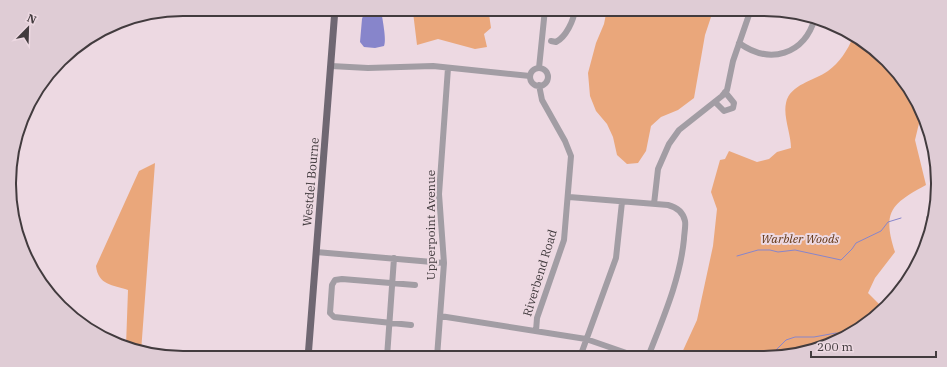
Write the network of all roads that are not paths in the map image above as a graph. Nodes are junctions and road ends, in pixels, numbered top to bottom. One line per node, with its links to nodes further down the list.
1 (335, 16): 8 (main road, Westdel Bourne)
2 (544, 16): 10 (street)
3 (574, 16): 6 (street)
4 (749, 16): 7 (street)
5 (812, 24): 7 (street)
6 (551, 41)
7 (739, 43): 13 (street)
8 (331, 66): 9 (street); 18 (main road, Westdel Bourne)
9 (448, 68): 11 (street); 20 (street, Upperpoint Avenue)
10 (539, 68): 11 (street); 12 (street)
11 (530, 76): 12 (street)
12 (540, 85): 15 (street, Riverbend Road)
13 (725, 92): 14 (street); 14 (street)
14 (715, 102): 17 (street)
15 (569, 197): 16 (street); 26 (street, Riverbend Road)
16 (622, 202): 17 (street); 27 (street)
17 (654, 204): 33 (street)
18 (316, 252): 19 (street); 28 (main road, Westdel Bourne)
19 (394, 258): 20 (street); 21 (street)
20 (444, 262): 23 (street, Upperpoint Avenue)
21 (392, 283): 22 (street); 24 (street); 24 (street)
22 (415, 285)
23 (440, 316): 26 (street); 30 (street, Upperpoint Avenue)
24 (390, 323): 25 (street); 29 (street)
25 (411, 325)
26 (536, 331): 27 (street)
27 (586, 339): 31 (street); 32 (street)
28 (309, 351)
29 (388, 351)
30 (437, 351)
31 (582, 351)
32 (621, 351)
33 (650, 351)

